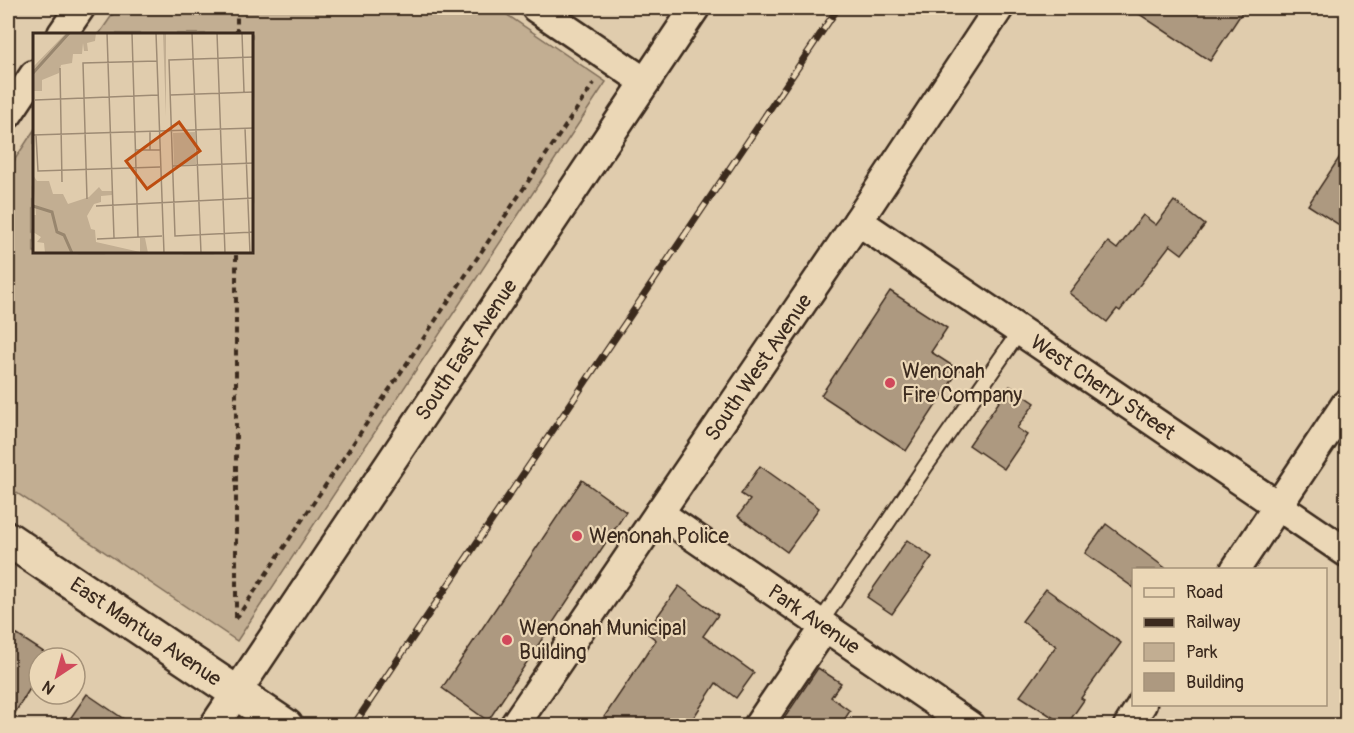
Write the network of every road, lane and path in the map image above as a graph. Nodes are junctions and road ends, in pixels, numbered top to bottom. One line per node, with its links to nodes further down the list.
1 (80, 8): 6 (street)
2 (237, 8): 7 (path)
3 (536, 8): 10 (street)
4 (695, 8): 10 (street, South East Avenue)
5 (999, 8): 12 (street, South West Avenue)
6 (63, 33)
7 (237, 33)
8 (33, 76): 11 (street)
9 (599, 77): 13 (path)
10 (645, 82): 22 (street, South East Avenue)
11 (8, 114)
12 (858, 221): 14 (street, West Cherry Street); 17 (street, South West Avenue)
13 (236, 254)
14 (1020, 331): 16 (street, West Cherry Street); 21 (lane)
15 (1347, 404): 16 (street)
16 (1279, 506): 19 (street, West Cherry Street); 20 (street)
17 (658, 513): 21 (street, Park Avenue); 26 (street, South West Avenue)
18 (8, 539): 22 (street, East Mantua Avenue)
19 (1347, 552)
20 (1236, 568)
21 (823, 625): 27 (street); 28 (street, Park Avenue)
22 (237, 692): 24 (street, South East Avenue); 25 (street, East Mantua Avenue)
23 (1141, 706): 29 (street)
24 (214, 726)
25 (285, 726)
26 (514, 726)
27 (758, 726)
28 (970, 726)
29 (1128, 726)

